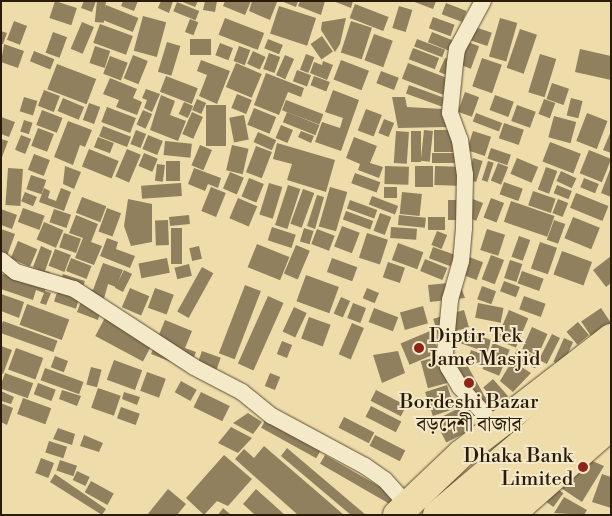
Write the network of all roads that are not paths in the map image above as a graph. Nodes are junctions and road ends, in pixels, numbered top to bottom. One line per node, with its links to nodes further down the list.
1 (483, 1): 7 (street)
2 (1, 260): 8 (street)
3 (611, 338): 7 (highway)
4 (611, 368): 9 (highway)
5 (611, 401): 10 (highway)
6 (611, 426): 11 (highway)
7 (496, 427): 8 (highway)
8 (399, 506)
9 (437, 515)
10 (474, 515)
11 (510, 515)

